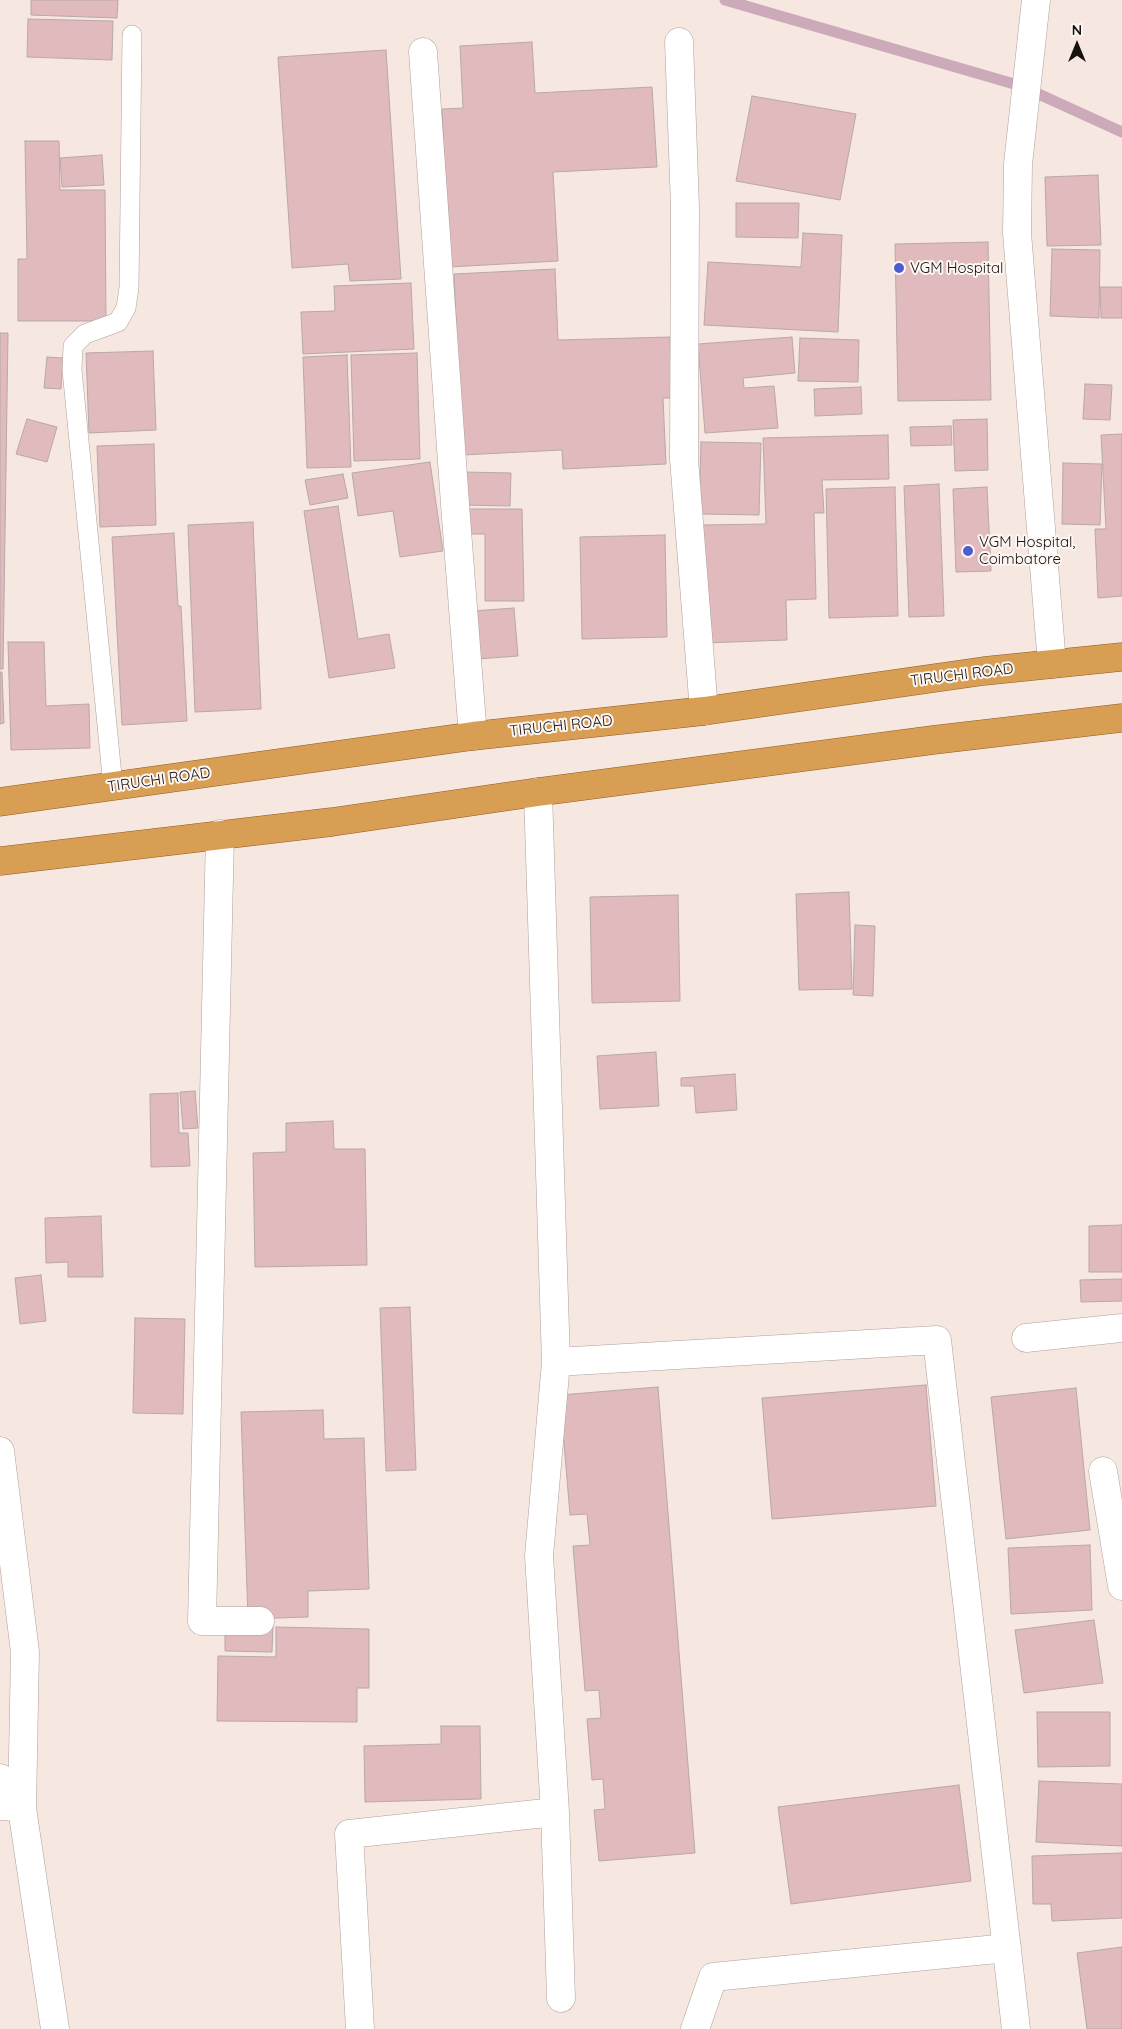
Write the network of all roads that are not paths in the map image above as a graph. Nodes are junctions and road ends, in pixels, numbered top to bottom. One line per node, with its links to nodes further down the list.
1 (1036, 0): 6 (street)
2 (132, 35): 10 (lane)
3 (679, 42): 7 (street)
4 (423, 52): 9 (street)
5 (1122, 657): 6 (highway, TIRUCHI ROAD)
6 (1052, 664): 7 (highway, TIRUCHI ROAD)
7 (704, 711): 9 (highway, TIRUCHI ROAD)
8 (1122, 718): 11 (highway)
9 (473, 736): 10 (highway, TIRUCHI ROAD)
10 (113, 786): 12 (highway, TIRUCHI ROAD)
11 (538, 792): 13 (highway); 17 (street)
12 (0, 802)
13 (220, 834): 14 (highway); 21 (street)
14 (0, 861)
15 (1122, 1328): 16 (street)
16 (1026, 1338)
17 (556, 1362): 24 (street); 25 (street)
18 (0, 1451): 23 (street)
19 (1103, 1471): 20 (street)
20 (1122, 1586)
21 (260, 1621)
22 (0, 1778): 23 (street)
23 (9, 1807): 27 (street)
24 (555, 1812): 26 (street); 28 (street)
25 (1007, 1948): 29 (street); 30 (street)
26 (561, 1998)
27 (55, 2029)
28 (360, 2029)
29 (694, 2029)
30 (1016, 2029)

